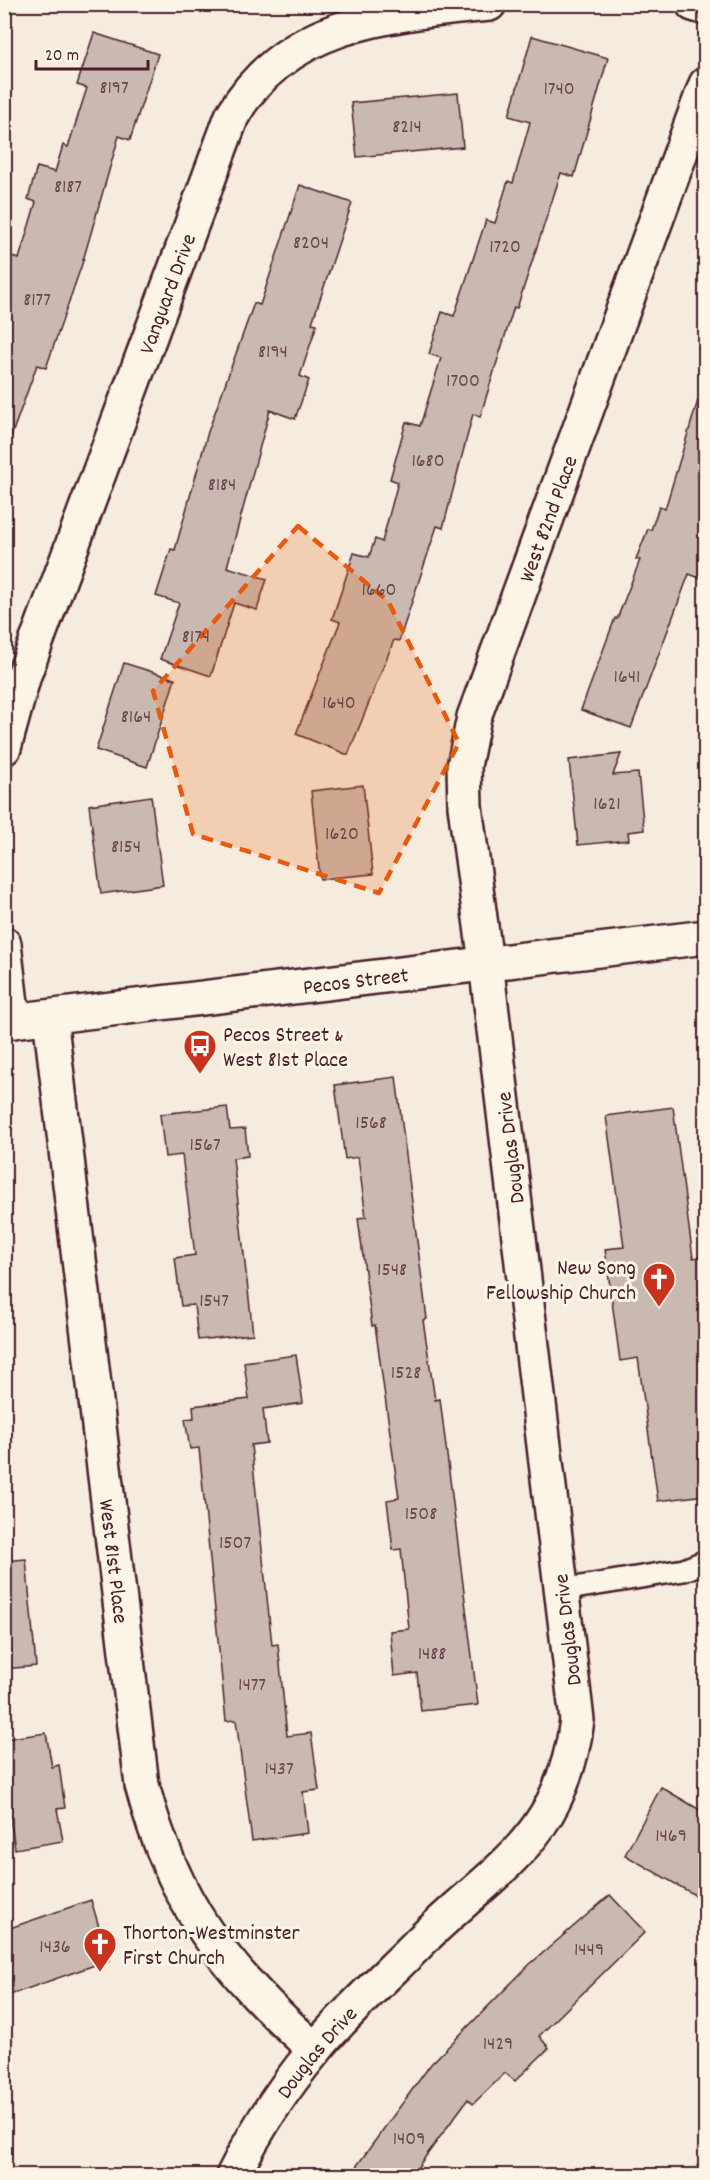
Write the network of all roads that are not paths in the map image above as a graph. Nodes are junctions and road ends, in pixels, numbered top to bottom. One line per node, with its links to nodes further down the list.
1 (489, 4): 5 (street, Vanguard Drive)
2 (693, 4): 3 (street)
3 (705, 8)
4 (705, 84): 8 (street, West 82nd Place)
5 (4, 748)
6 (705, 937): 8 (street, Pecos Street)
7 (4, 944): 10 (street)
8 (486, 963): 9 (street, Pecos Street); 12 (street, Douglas Drive)
9 (50, 1017): 10 (street, Pecos Street); 13 (street, West 81st Place)
10 (9, 1022)
11 (705, 1561): 12 (lane)
12 (562, 1590): 13 (street, Douglas Drive)
13 (315, 2050): 14 (street, Douglas Drive)
14 (233, 2175)

